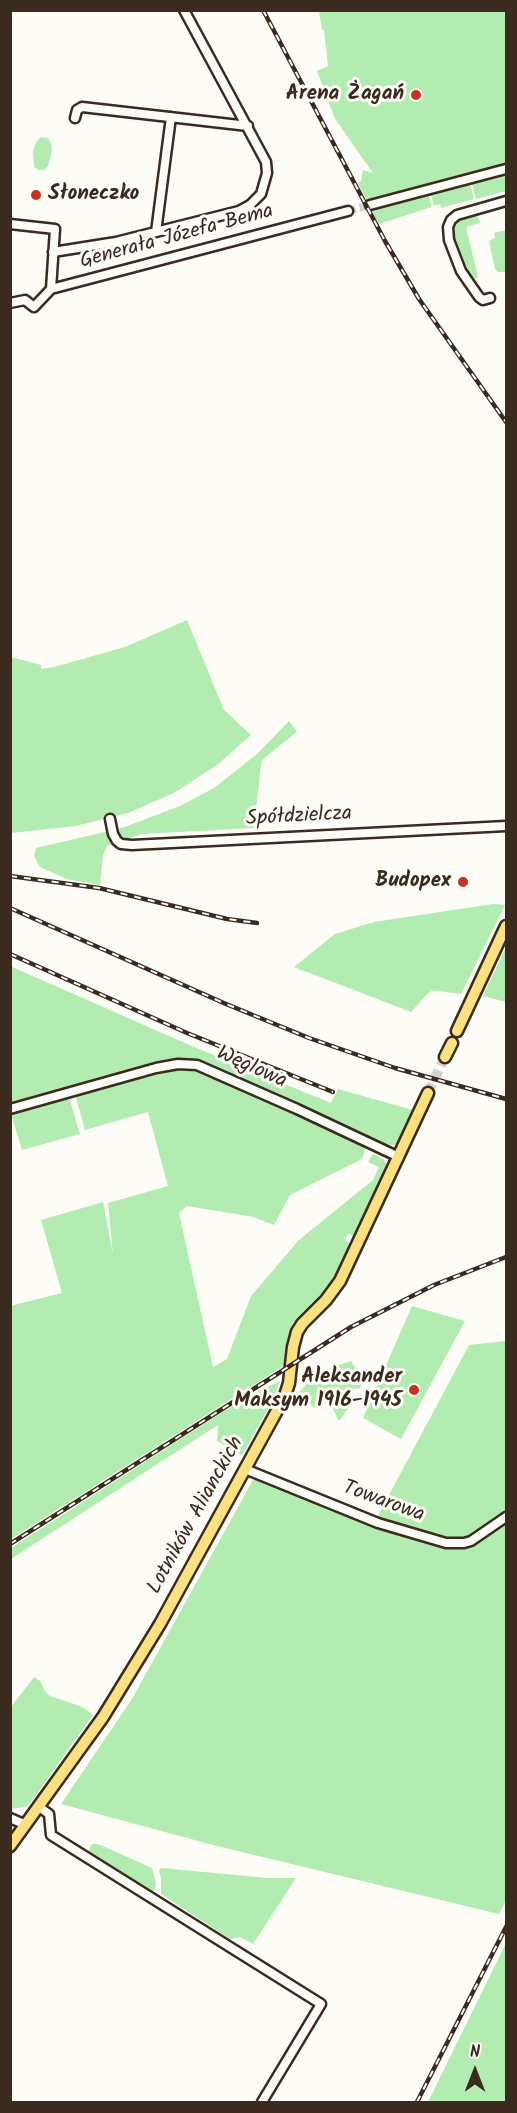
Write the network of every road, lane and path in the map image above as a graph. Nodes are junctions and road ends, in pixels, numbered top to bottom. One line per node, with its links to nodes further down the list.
1 (184, 10): 4 (street, Generała Józefa Bema)
2 (171, 117): 3 (street); 4 (street); 10 (street, Generała Józefa Bema)
3 (75, 118)
4 (248, 126): 10 (street, Generała Józefa Bema)
5 (507, 169): 7 (street)
6 (507, 201): 13 (street)
7 (370, 205)
8 (348, 211): 12 (street, Generała Józefa Bema)
9 (10, 224): 11 (street, Generała Józefa Bema)
10 (156, 232): 11 (street, Generała Józefa Bema)
11 (53, 252): 12 (street, Generała Józefa Bema)
12 (51, 289): 14 (street)
13 (490, 298)
14 (10, 303)
15 (110, 819): 16 (street, Spółdzielcza)
16 (507, 826)
17 (507, 926): 18 (main road)
18 (457, 1031)
19 (452, 1043): 20 (main road)
20 (445, 1057)
21 (428, 1094): 23 (main road, Lotników Alianckich)
22 (10, 1109): 23 (street, Węglowa)
23 (399, 1157): 24 (main road, Lotników Alianckich)
24 (245, 1469): 25 (street, Towarowa); 26 (main road, Lotników Alianckich)
25 (507, 1517)
26 (39, 1807): 28 (main road, Lotników Alianckich); 30 (street)
27 (10, 1818): 28 (street)
28 (26, 1825): 29 (main road, Lotników Alianckich)
29 (10, 1846)
30 (262, 2103)

